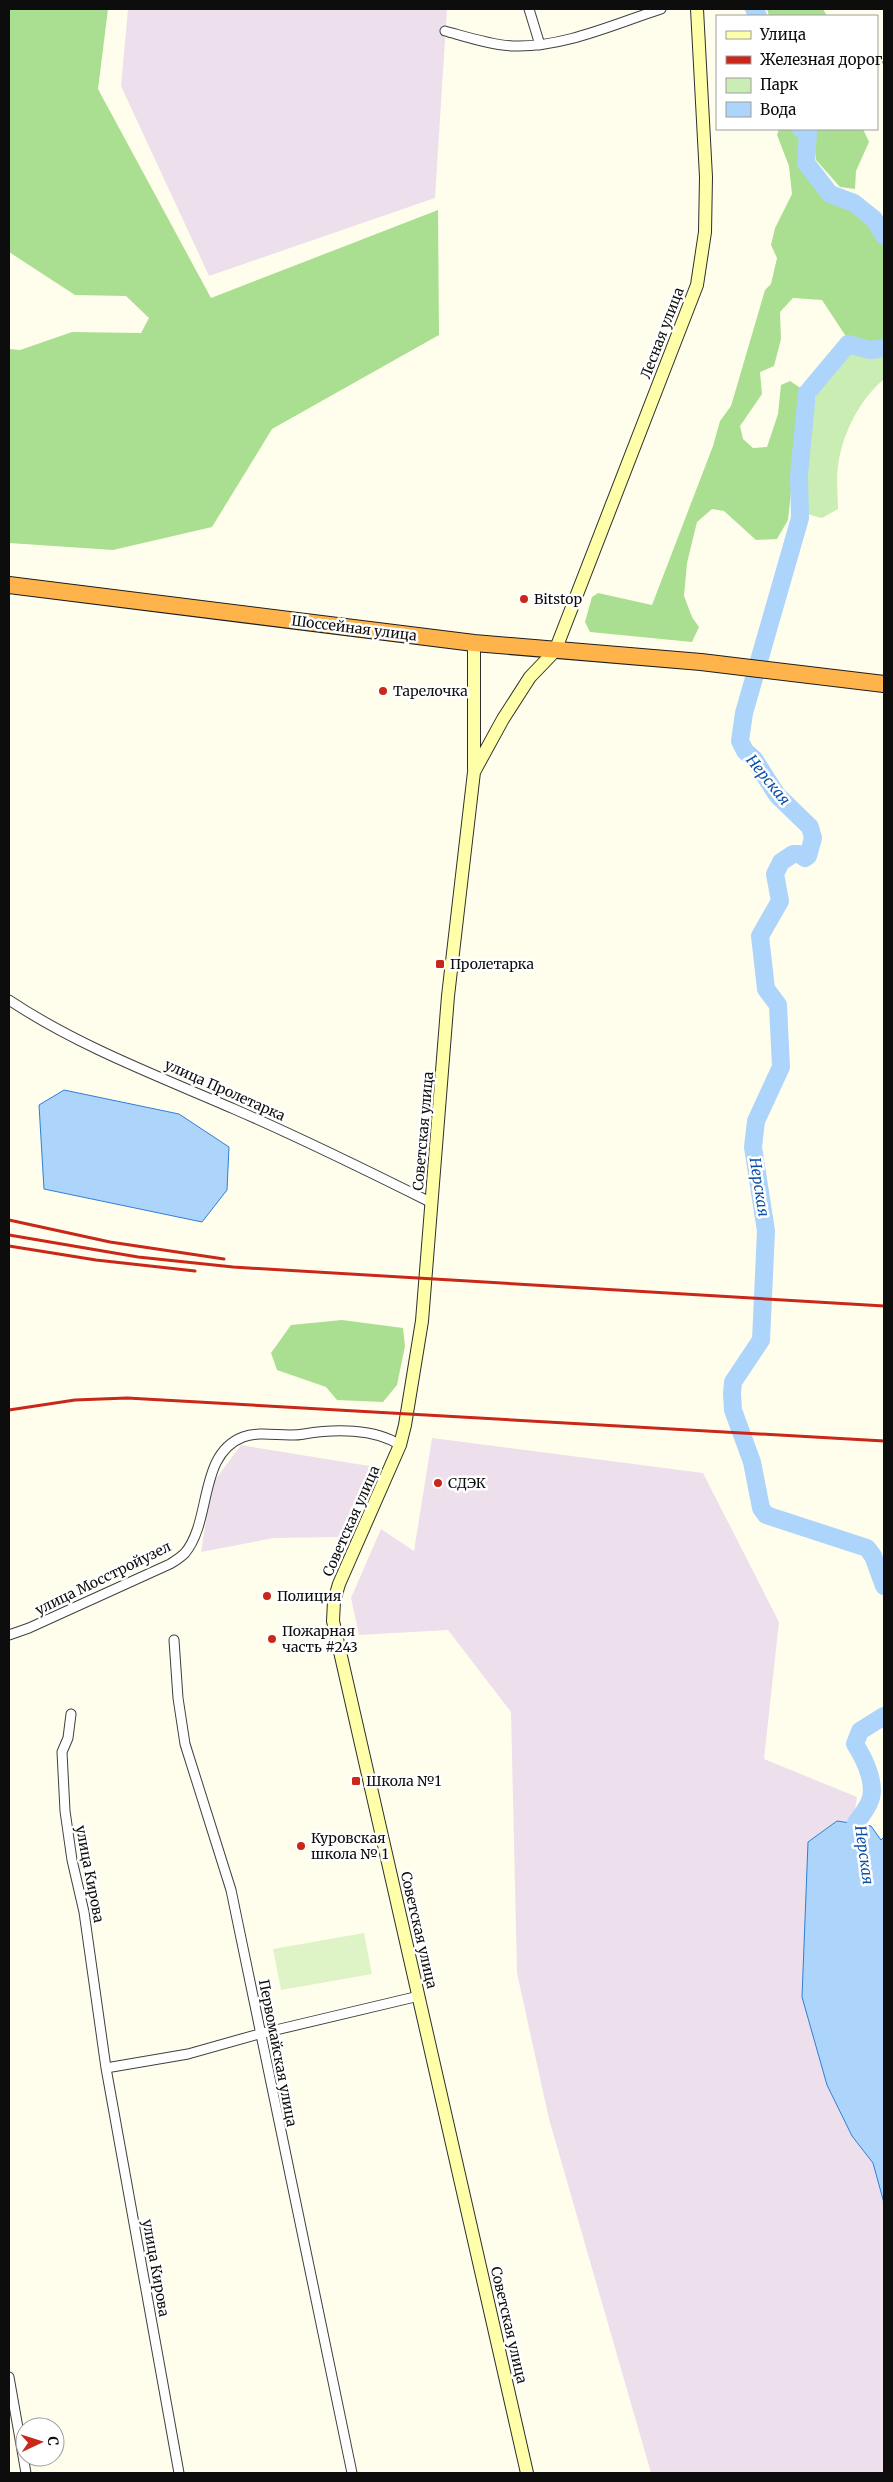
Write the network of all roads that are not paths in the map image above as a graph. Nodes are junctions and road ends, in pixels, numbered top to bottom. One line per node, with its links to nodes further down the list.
1 (529, 9): 5 (street)
2 (661, 9): 5 (street)
3 (697, 9): 8 (street, Лесная улица)
4 (445, 31): 5 (street)
5 (540, 45)
6 (9, 585): 7 (highway, Шоссейная улица)
7 (474, 643): 8 (highway, Шоссейная улица); 10 (street)
8 (555, 651): 9 (highway, Шоссейная улица); 10 (street, Советская улица)
9 (884, 684)
10 (474, 772): 12 (street, Советская улица)
11 (9, 1000): 12 (street, улица Пролетарка)
12 (432, 1202): 13 (street, Советская улица)
13 (400, 1445): 14 (street, улица Мосстройузел); 17 (street, Советская улица)
14 (9, 1634)
15 (174, 1640): 18 (street, Первомайская улица)
16 (71, 1714): 19 (street, улица Кирова)
17 (419, 1996): 18 (street); 24 (street, Советская улица)
18 (259, 2034): 19 (street); 23 (street, Первомайская улица)
19 (106, 2068): 22 (street, улица Кирова)
20 (9, 2377): 21 (street)
21 (26, 2473)
22 (179, 2473)
23 (352, 2473)
24 (527, 2473)

